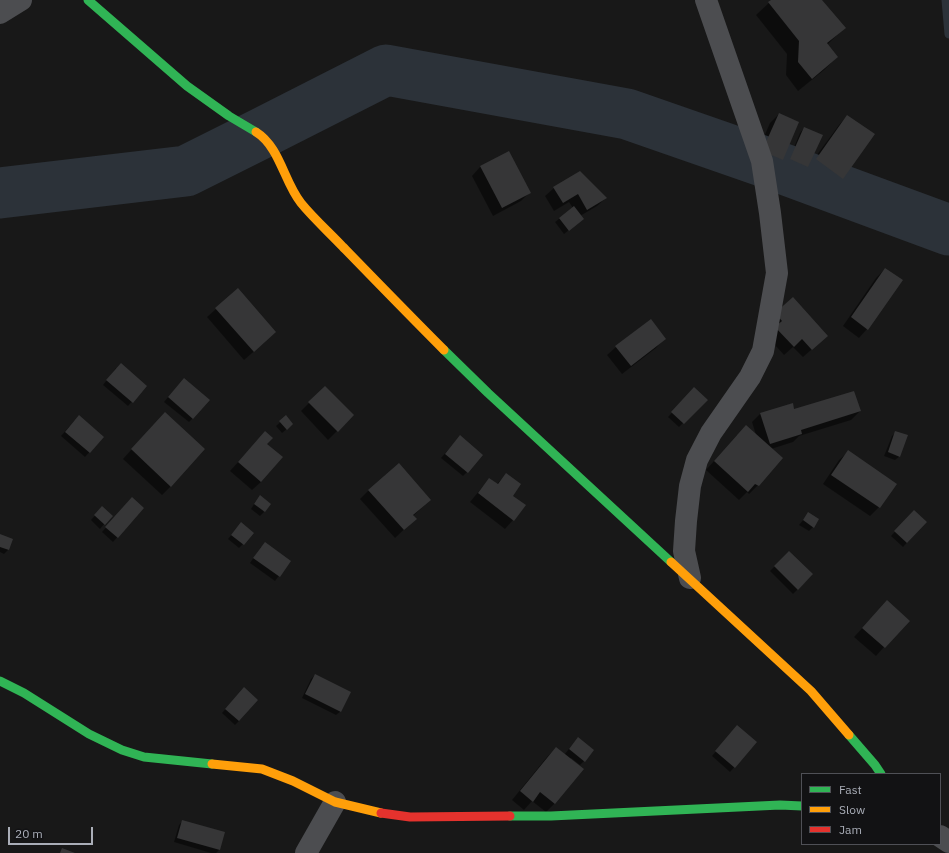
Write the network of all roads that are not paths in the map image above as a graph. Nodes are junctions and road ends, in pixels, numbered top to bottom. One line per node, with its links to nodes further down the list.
1 (21, 0): 4 (street)
2 (88, 0): 5 (street)
3 (706, 0): 5 (street)
4 (0, 13)
5 (690, 578): 7 (street)
6 (0, 681): 8 (street)
7 (880, 773)
8 (335, 802): 9 (street); 10 (street)
9 (801, 806)
10 (306, 853)

